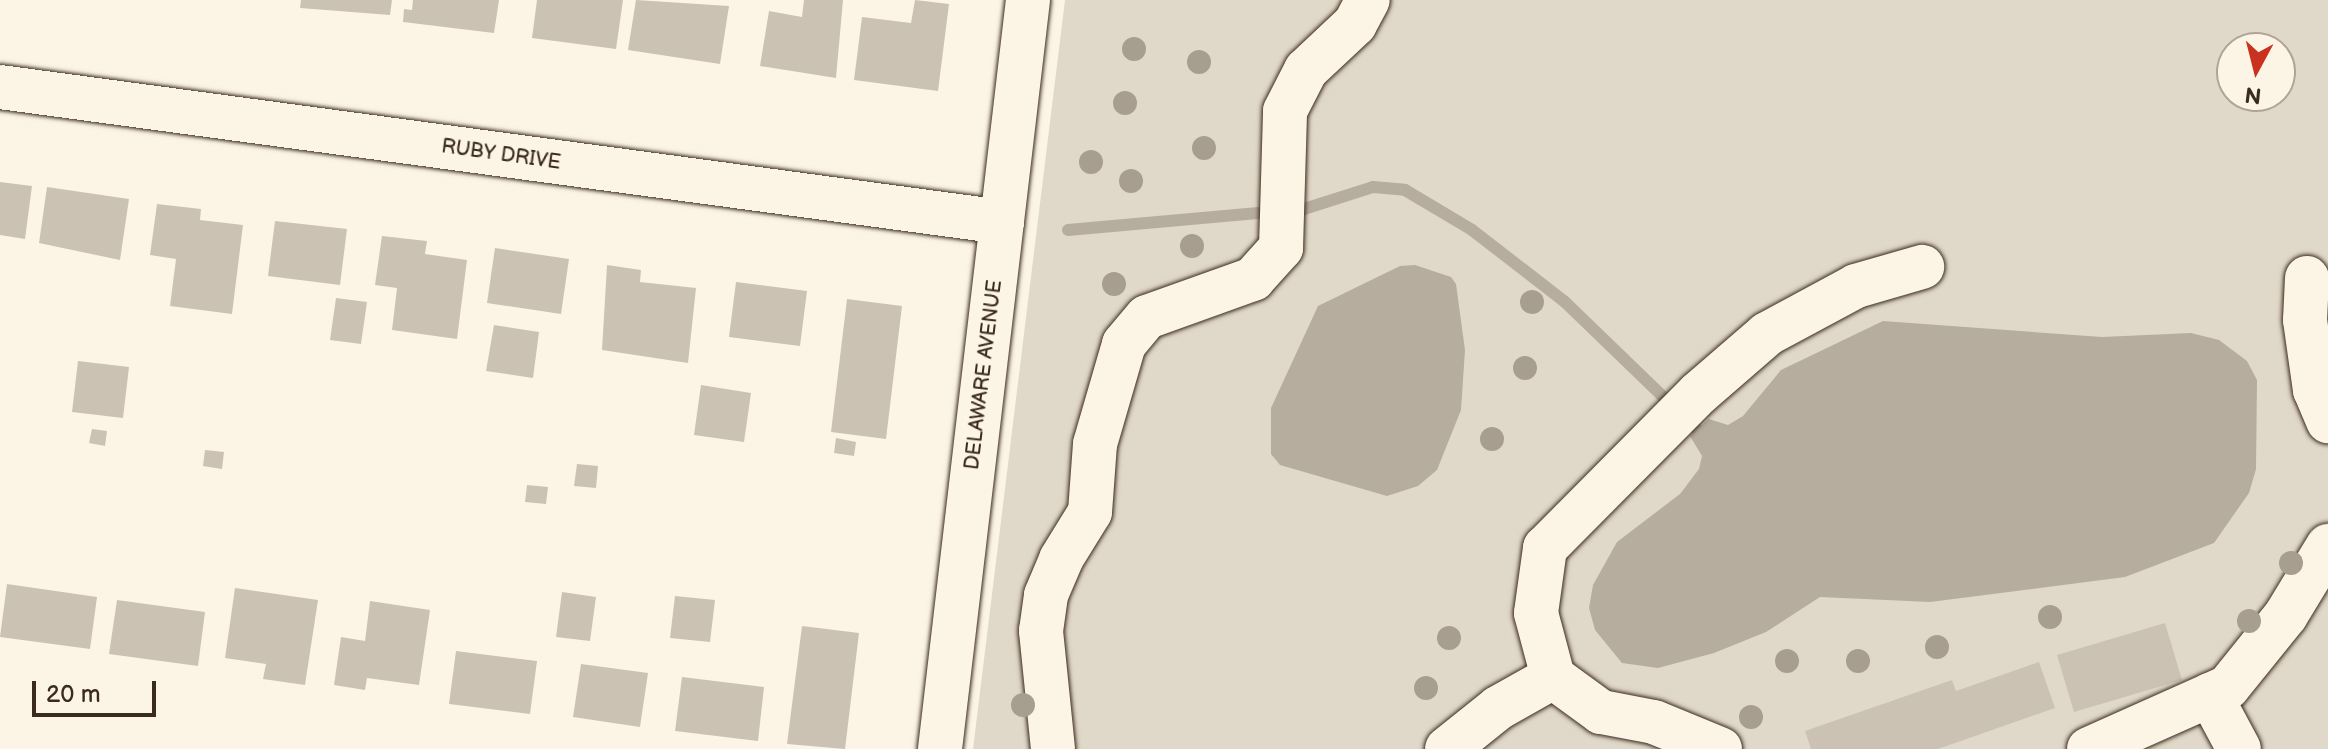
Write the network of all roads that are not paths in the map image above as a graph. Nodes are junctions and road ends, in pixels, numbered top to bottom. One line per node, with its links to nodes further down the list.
1 (1028, 0): 4 (street, DELAWARE AVENUE)
2 (1368, 0): 12 (street)
3 (0, 87): 4 (street, RUBY DRIVE)
4 (1002, 222): 11 (street, DELAWARE AVENUE)
5 (1922, 267): 9 (street)
6 (2307, 278): 7 (street)
7 (2328, 421)
8 (2328, 546): 10 (street)
9 (1553, 677): 13 (street); 14 (street)
10 (2210, 695): 15 (street); 16 (street)
11 (940, 749)
12 (1053, 749)
13 (1447, 749)
14 (1720, 749)
15 (2089, 749)
16 (2239, 749)

